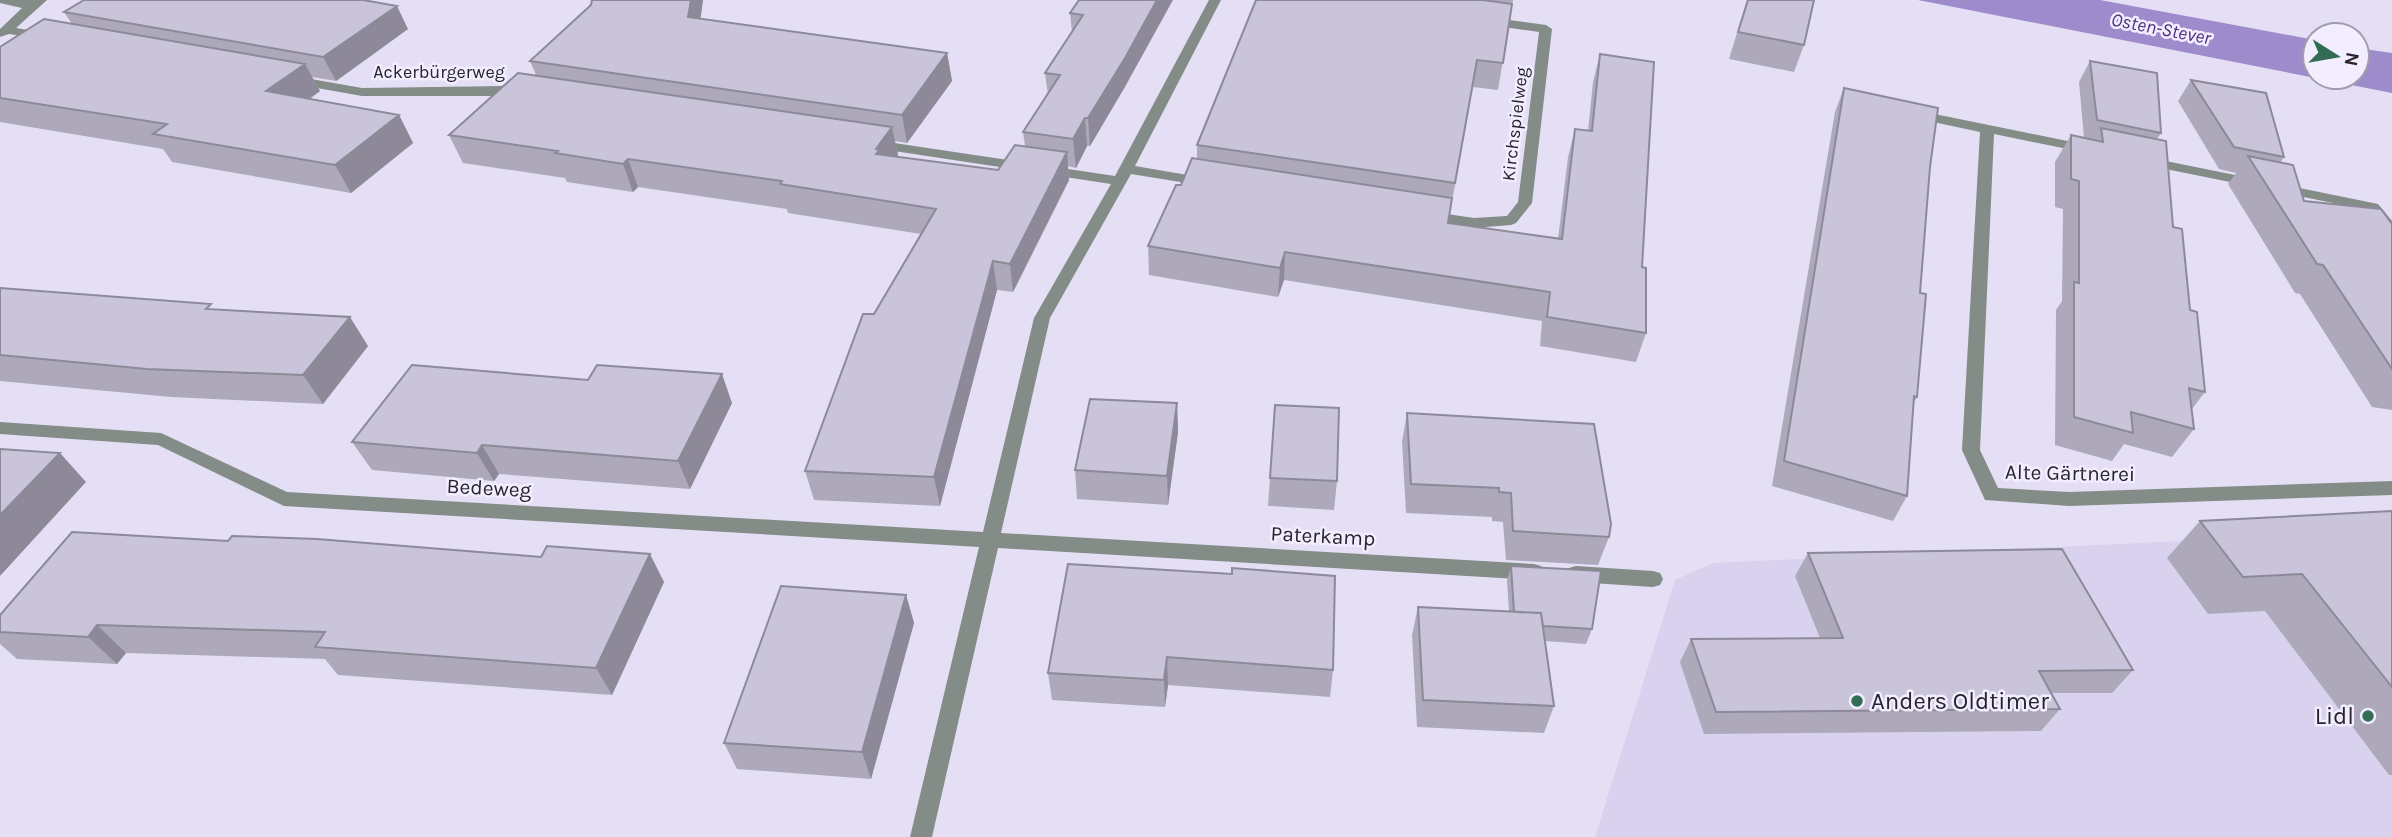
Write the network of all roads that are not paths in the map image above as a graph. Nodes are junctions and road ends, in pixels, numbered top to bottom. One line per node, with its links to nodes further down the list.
1 (4, 0): 3 (street)
2 (1215, 0): 14 (street)
3 (36, 3): 5 (street)
4 (1477, 20): 16 (street, Kirchspielweg)
5 (4, 32): 6 (street)
6 (63, 40)
7 (280, 78): 8 (street, Ackerbürgerweg)
8 (533, 94)
9 (1905, 112): 10 (street)
10 (1987, 129): 12 (street); 19 (street, Alte Gärtnerei)
11 (860, 142): 14 (street)
12 (2107, 153)
13 (2133, 158): 17 (street)
14 (1123, 175): 15 (street); 20 (street)
15 (1220, 184)
16 (1407, 213)
17 (2392, 231)
18 (0, 428): 20 (street, Bedeweg)
19 (2392, 488)
20 (989, 539): 21 (street, Paterkamp); 22 (street)
21 (1653, 579)
22 (920, 837)

